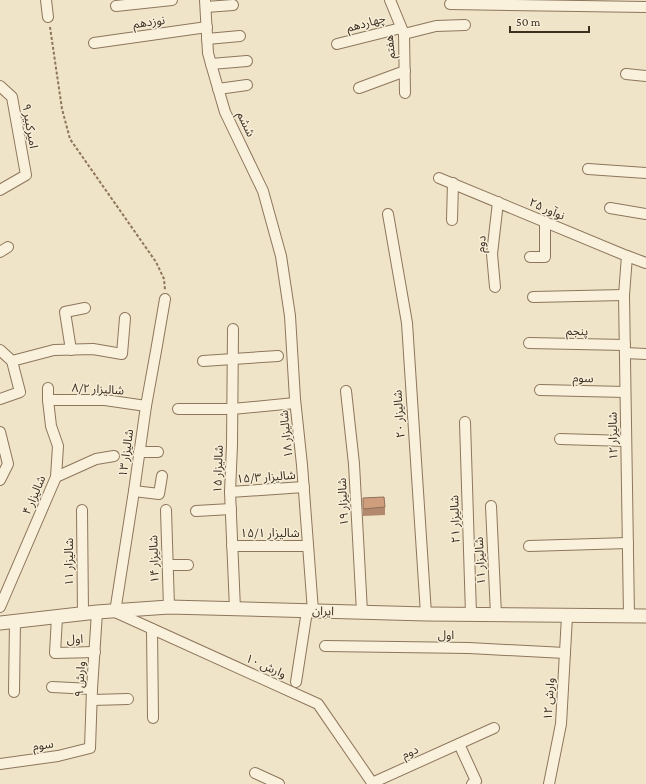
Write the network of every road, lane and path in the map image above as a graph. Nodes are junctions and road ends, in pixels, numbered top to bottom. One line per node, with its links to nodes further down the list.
1 (46, 0): 9 (street)
2 (172, 0): 6 (street)
3 (390, 0): 12 (street, هفتم)
4 (205, 3): 7 (street); 11 (street, ششم)
5 (450, 4): 8 (street)
6 (116, 6)
7 (233, 6)
8 (646, 7)
9 (48, 17): 45 (path)
10 (465, 25): 12 (street, چهاردهم)
11 (206, 28): 14 (street, ششم); 15 (street, نوزدهم)
12 (402, 31): 16 (street, چهاردهم); 19 (street, هفتم)
13 (240, 36): 14 (street)
14 (207, 39): 18 (street, ششم)
15 (94, 43)
16 (337, 44)
17 (247, 61): 18 (street)
18 (211, 64): 25 (street, ششم)
19 (405, 71): 24 (street); 26 (street, هفتم)
20 (626, 74): 21 (street)
21 (646, 76)
22 (248, 85): 25 (street)
23 (0, 86): 31 (street, امیرکبیر ۹)
24 (359, 88)
25 (218, 89): 38 (street, ششم)
26 (405, 93)
27 (588, 169): 28 (street)
28 (646, 173)
29 (439, 178): 30 (street, نوآور ۲۵)
30 (453, 183): 32 (street, نوآور ۲۵); 36 (street)
31 (0, 190)
32 (498, 202): 37 (street, نوآور ۲۵); 42 (street, دوم)
33 (610, 208): 35 (street)
34 (388, 214): 101 (street, شالیزار ۲۰)
35 (646, 214)
36 (452, 220)
37 (545, 222): 39 (street, نوآور ۲۵); 40 (street)
38 (282, 256): 64 (street, شالیزار ۱۸)
39 (627, 256): 41 (street, نوآور ۲۵); 43 (street, شالیزار ۱۲)
40 (530, 257)
41 (646, 263)
42 (496, 287)
43 (624, 295): 44 (street); 50 (street, شالیزار ۱۲)
44 (533, 297)
45 (165, 299): 65 (street, شالیزار ۱۳)
46 (85, 308): 52 (street)
47 (125, 318): 52 (street)
48 (233, 329): 55 (street, شالیزار ۱۵)
49 (529, 343): 50 (street, پنجم)
50 (625, 349): 53 (street, پنجم); 61 (street, شالیزار ۱۲)
51 (0, 350): 57 (street)
52 (71, 350): 57 (street)
53 (646, 354)
54 (278, 356): 55 (street)
55 (233, 358): 56 (street); 67 (street, شالیزار ۱۵)
56 (203, 360)
57 (12, 361): 62 (street)
58 (48, 388): 63 (street, شالیزار ۴)
59 (540, 390): 61 (street, سوم)
60 (346, 391): 99 (street, شالیزار ۱۹)
61 (625, 392): 71 (street, شالیزار ۱۲)
62 (0, 400)
63 (48, 400): 65 (street, شالیزار ۸/۲); 77 (street, شالیزار ۴)
64 (296, 403): 67 (street); 79 (street, شالیزار ۱۸)
65 (146, 406): 73 (street, شالیزار ۱۳)
66 (178, 409): 67 (street)
67 (232, 409): 81 (street, شالیزار ۱۵)
68 (465, 422): 102 (street, شالیزار ۲۱)
69 (0, 432): 72 (street)
70 (560, 439): 71 (street)
71 (626, 441): 87 (street, شالیزار ۱۲)
72 (2, 446): 78 (street)
73 (139, 452): 74 (street); 80 (street, شالیزار ۱۳)
74 (158, 452)
75 (114, 456): 77 (street)
76 (162, 476): 80 (street)
77 (56, 477): 93 (street, شالیزار ۴)
78 (0, 480)
79 (304, 487): 81 (street, شالیزار ۱۵/۳); 89 (street, شالیزار ۱۸)
80 (134, 491): 98 (street, شالیزار ۱۳)
81 (230, 492): 83 (street, شالیزار ۱۵)
82 (491, 506): 103 (street, شالیزار ۱۱)
83 (231, 509): 86 (street); 88 (street, شالیزار ۱۵)
84 (82, 510): 100 (street, شالیزار ۱۱)
85 (166, 510): 91 (street, شالیزار ۱۴)
86 (196, 511)
87 (628, 543): 90 (street); 106 (street, شالیزار ۱۲)
88 (232, 546): 89 (street, شالیزار ۱۵/۱); 95 (street, شالیزار ۱۵)
89 (308, 546): 96 (street, شالیزار ۱۸)
90 (529, 546)
91 (168, 564): 92 (street); 94 (street, شالیزار ۱۴)
92 (188, 565)
93 (0, 607)
94 (169, 607): 95 (street, ایران); 98 (street, ایران)
95 (235, 609): 96 (street, ایران)
96 (310, 611): 99 (street, ایران); 114 (street, شالیزار ۱۸)
97 (97, 612): 98 (street, ایران); 100 (street, ایران); 112 (street, وارش ۹)
98 (115, 612): 110 (street, وارش ۱۰)
99 (362, 612): 101 (street, ایران)
100 (82, 614): 104 (street, ایران)
101 (426, 614): 102 (street, ایران)
102 (471, 614): 103 (street, ایران)
103 (496, 615): 105 (street, ایران)
104 (57, 616): 108 (street, ایران); 112 (street, اول)
105 (568, 616): 106 (street, ایران); 113 (street, وارش ۱۲)
106 (629, 616): 107 (street, ایران)
107 (646, 616)
108 (14, 621): 109 (street, ایران); 117 (street)
109 (0, 623)
110 (152, 629): 120 (street); 126 (street, وارش ۱۰)
111 (325, 646): 113 (street, اول)
112 (95, 652): 116 (street, وارش ۹)
113 (565, 653): 129 (street, وارش ۱۲)
114 (296, 682)
115 (52, 687): 116 (street)
116 (92, 689): 119 (street, وارش ۹)
117 (14, 692)
118 (128, 699): 119 (street)
119 (92, 700): 123 (street, وارش ۹)
120 (153, 718)
121 (494, 728): 122 (street, دوم)
122 (458, 744): 126 (street, دوم); 127 (street)
123 (90, 748): 124 (street, سوم)
124 (0, 764)
125 (255, 773): 128 (street)
126 (373, 783)
127 (474, 783)
128 (279, 784)
129 (549, 784)

